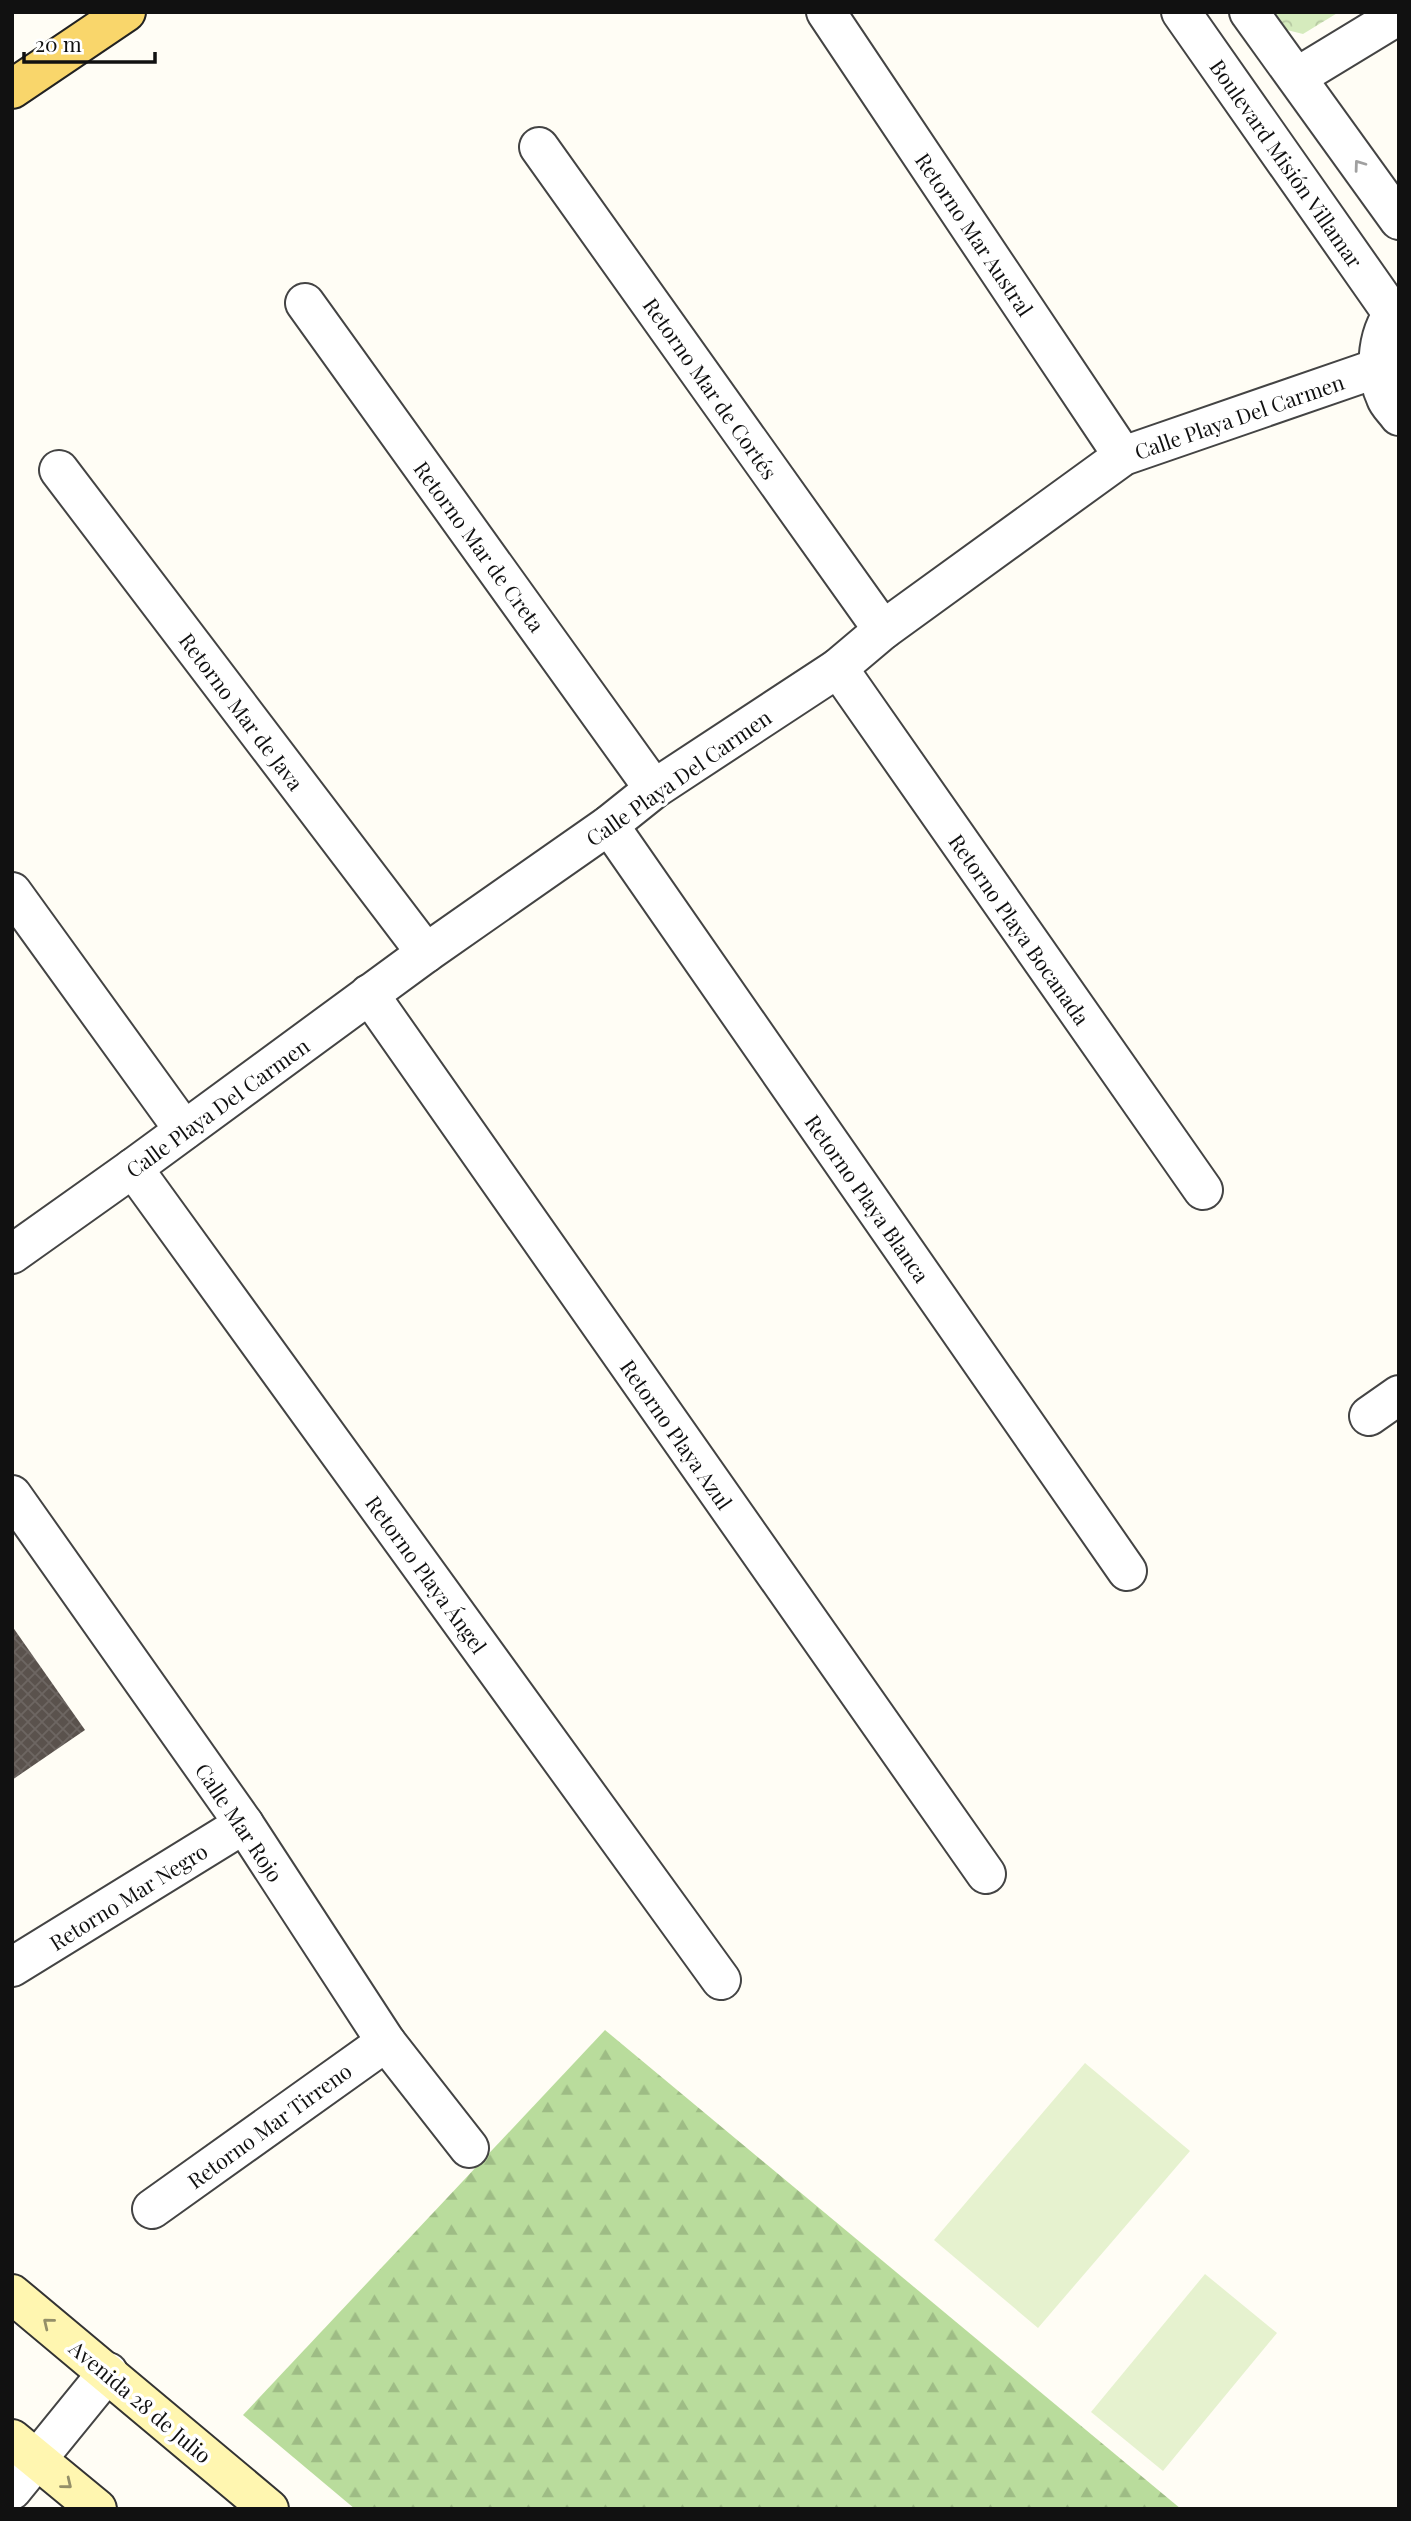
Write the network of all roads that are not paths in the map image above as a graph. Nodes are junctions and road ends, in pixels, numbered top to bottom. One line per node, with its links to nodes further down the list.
1 (127, 12): 7 (main road)
2 (826, 12): 14 (street, Retorno Mar Austral)
3 (1181, 12): 11 (street, Boulevard Misión Villamar)
4 (1250, 12): 6 (street)
5 (1399, 15): 6 (street)
6 (1297, 77): 9 (street, one-way to 6)
7 (12, 89)
8 (539, 146): 16 (street, Retorno Mar de Cortés)
9 (1399, 220)
10 (305, 303): 18 (street, Retorno Mar de Creta)
11 (1396, 310): 12 (street)
12 (1378, 368): 13 (street); 14 (street, Calle Playa Del Carmen)
13 (1399, 416)
14 (1123, 456): 16 (street, Calle Playa Del Carmen)
15 (59, 470): 21 (street, Retorno Mar de Java)
16 (883, 630): 17 (street, Calle Playa Del Carmen)
17 (838, 668): 18 (street, Calle Playa Del Carmen); 25 (street, Retorno Playa Bocanada)
18 (654, 789): 19 (street, Calle Playa Del Carmen)
19 (609, 825): 21 (street, Calle Playa Del Carmen); 28 (street, Retorno Playa Blanca)
20 (12, 892): 23 (street)
21 (426, 953): 22 (street, Calle Playa Del Carmen)
22 (369, 994): 23 (street, Calle Playa Del Carmen); 30 (street, Retorno Playa Azul)
23 (184, 1130): 24 (street, Calle Playa Del Carmen)
24 (133, 1168): 26 (street, Calle Playa Del Carmen); 32 (street, Retorno Playa Ángel)
25 (1203, 1190)
26 (12, 1254)
27 (12, 1495): 29 (street, Calle Mar Rojo)
28 (1127, 1571)
29 (244, 1824): 31 (street, Retorno Mar Negro); 33 (street, Calle Mar Rojo)
30 (986, 1874)
31 (12, 1967)
32 (721, 1980)
33 (386, 2042): 34 (street, Calle Mar Rojo); 35 (street, Retorno Mar Tirreno)
34 (468, 2148)
35 (152, 2209)
36 (12, 2294): 37 (main road, Avenida 28 de Julio, one-way to 36)
37 (108, 2372): 38 (street); 41 (main road, Avenida 28 de Julio)
38 (24, 2449): 39 (street); 40 (main road, one-way to 40)
39 (12, 2490)
40 (97, 2509)
41 (269, 2509)

